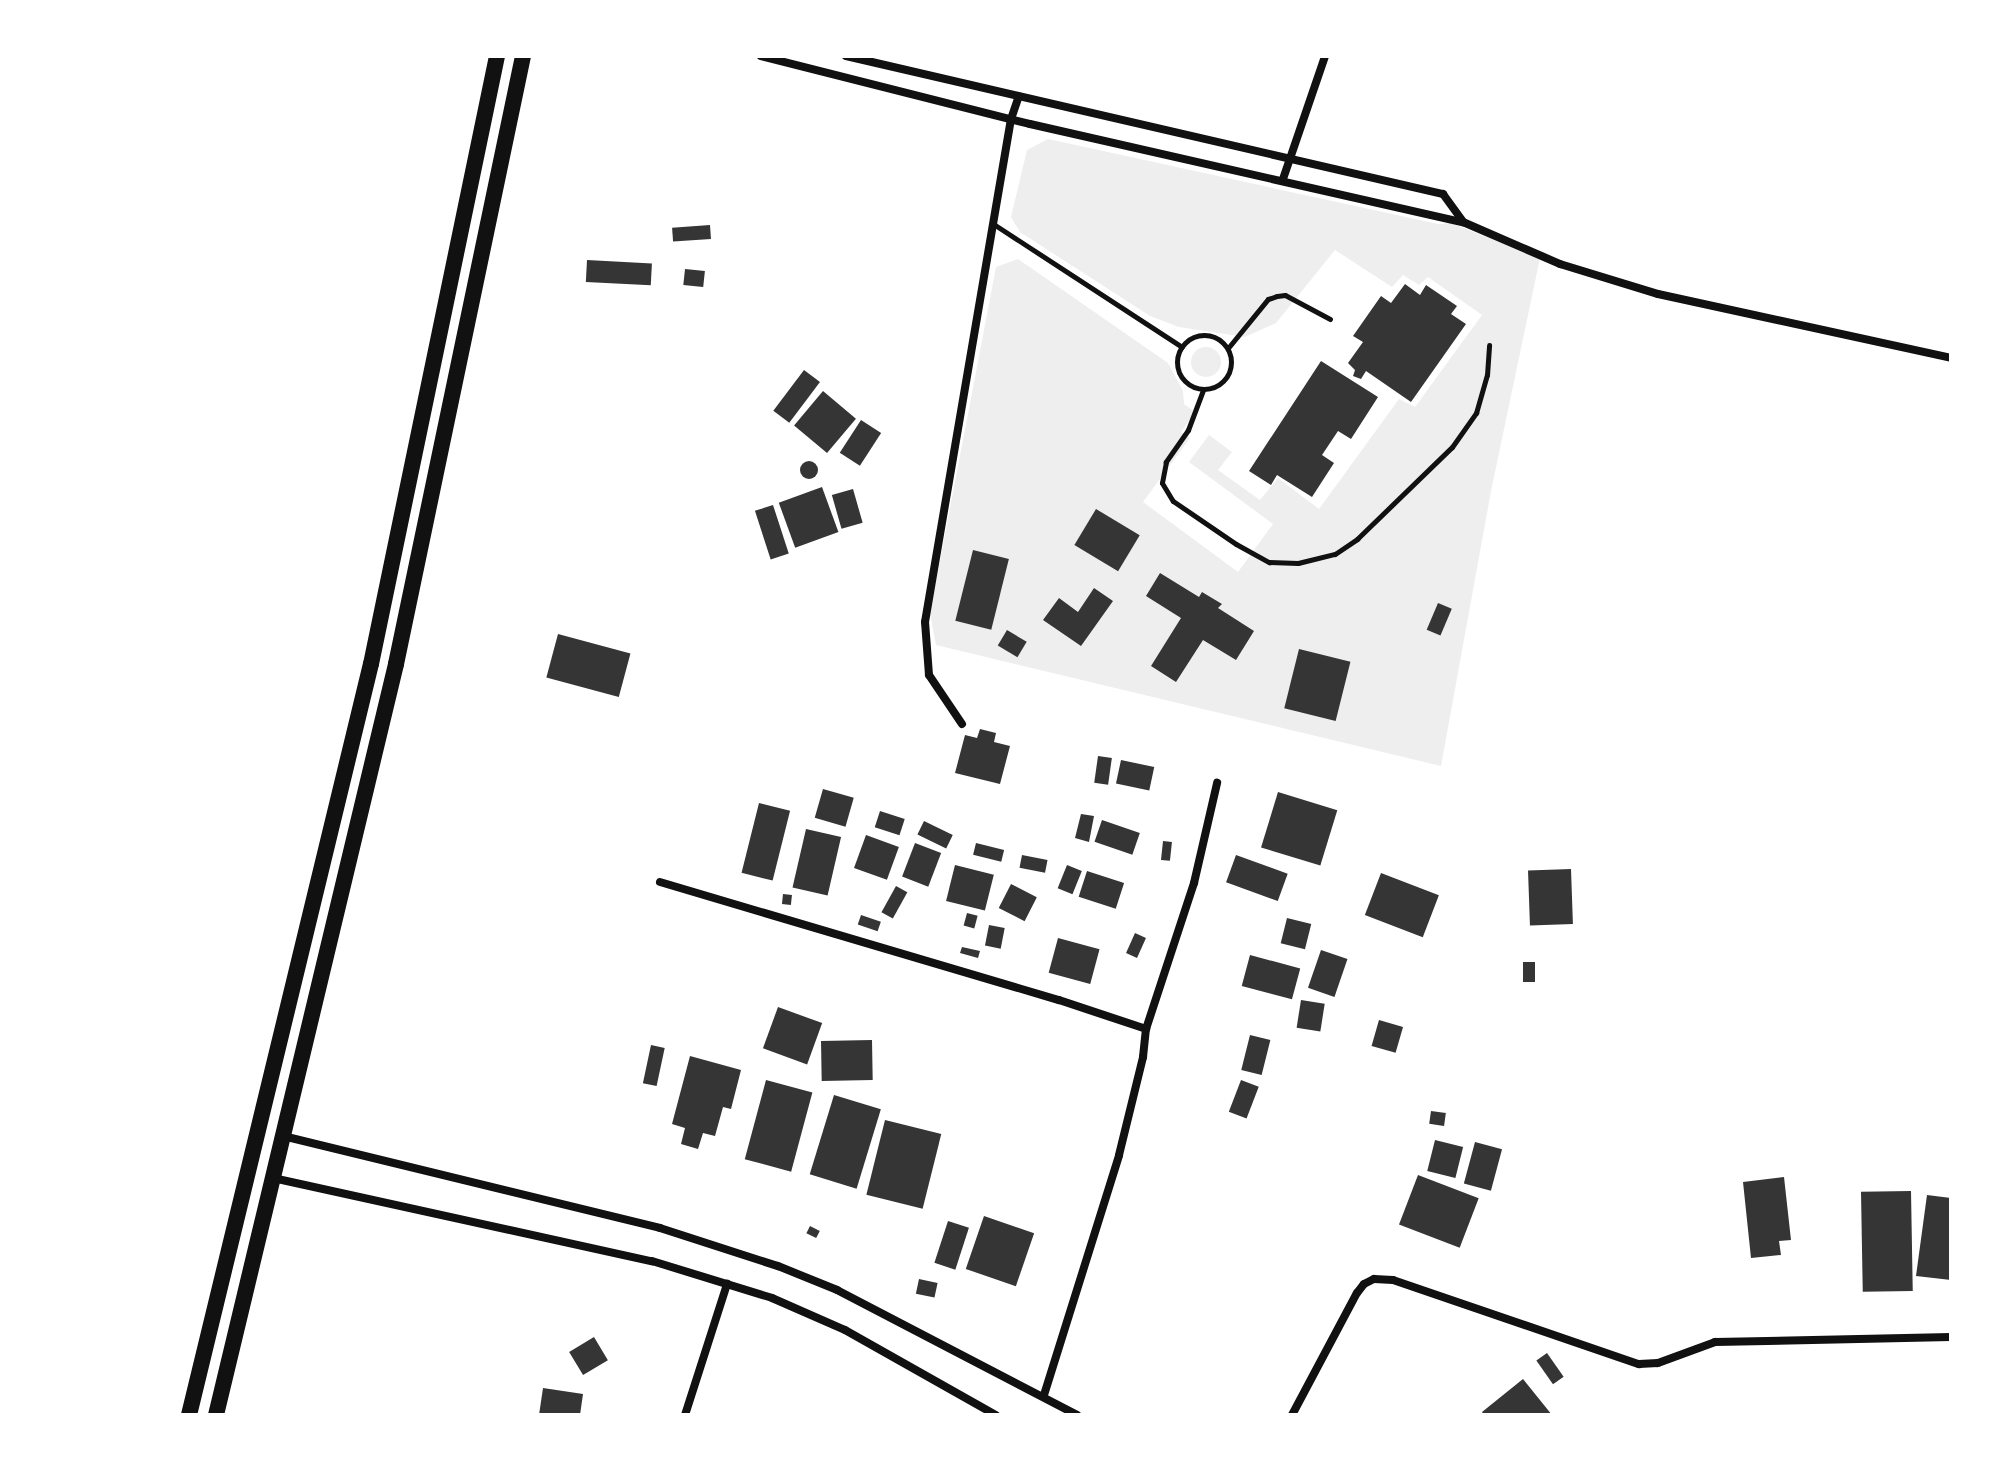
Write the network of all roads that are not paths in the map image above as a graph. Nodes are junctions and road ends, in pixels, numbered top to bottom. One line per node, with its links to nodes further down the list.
1 (497, 56): 27 (main road)
2 (523, 56): 22 (main road)
3 (761, 56): 7 (street)
4 (846, 56): 6 (street)
5 (1325, 56): 8 (street)
6 (1019, 96): 7 (street); 8 (street)
7 (1011, 119): 9 (street); 11 (street)
8 (1290, 160): 9 (street); 10 (street)
9 (1283, 179): 10 (street)
10 (1463, 222): 16 (street)
11 (995, 225): 14 (lane); 18 (street)
12 (1330, 319): 15 (lane)
13 (1489, 345): 17 (lane)
14 (1182, 347): 15 (lane); 17 (lane)
15 (1228, 348): 17 (lane)
16 (1951, 358)
17 (1203, 390)
18 (962, 724)
19 (1217, 783): 21 (street)
20 (660, 882): 21 (street)
21 (1146, 1029): 26 (street)
22 (283, 1136): 23 (main road); 26 (street)
23 (272, 1178): 24 (street); 28 (main road)
24 (727, 1284): 29 (street); 30 (street)
25 (1951, 1337): 32 (street)
26 (1044, 1395): 31 (street)
27 (189, 1415)
28 (216, 1415)
29 (685, 1415)
30 (996, 1415)
31 (1077, 1415)
32 (1292, 1415)

